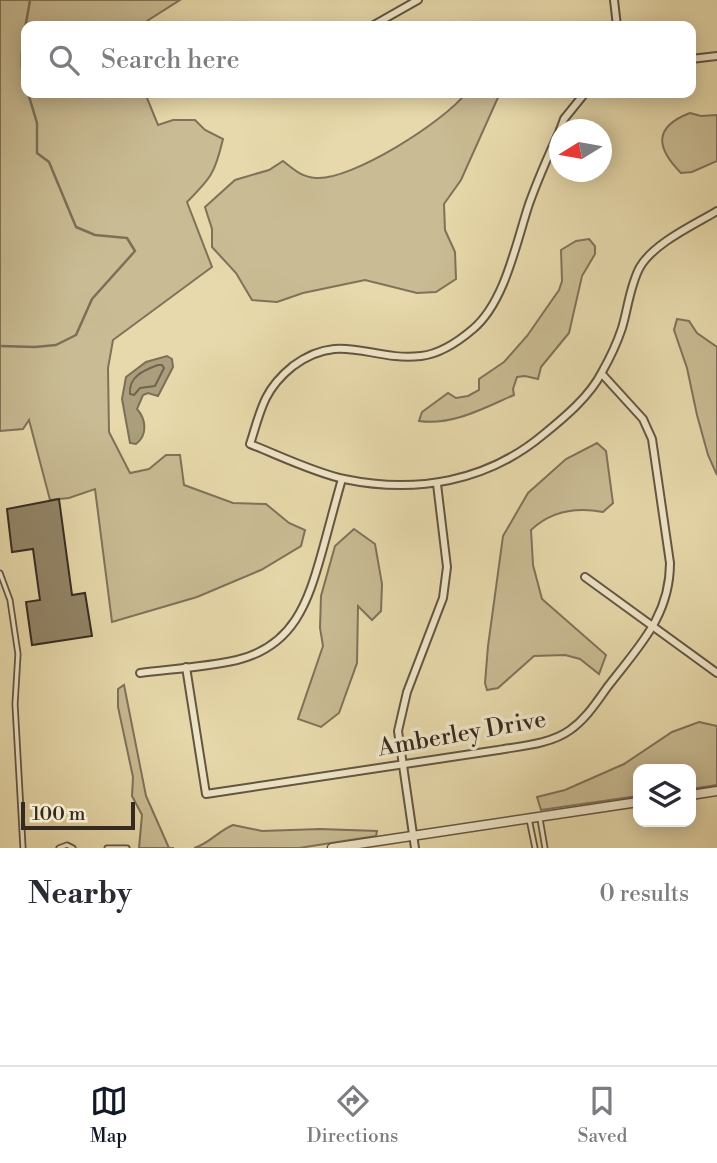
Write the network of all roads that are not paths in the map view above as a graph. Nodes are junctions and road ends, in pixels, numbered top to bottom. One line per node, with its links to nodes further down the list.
1 (418, 0): 3 (street)
2 (614, 0): 4 (street)
3 (381, 21)
4 (616, 21)
5 (717, 56): 6 (street)
6 (696, 59)
7 (581, 98): 8 (street)
8 (564, 119)
9 (549, 156): 12 (street)
10 (717, 211): 11 (street)
11 (602, 374): 13 (street); 16 (street, Amberley Drive)
12 (342, 479): 13 (street); 17 (street)
13 (437, 484): 20 (street)
14 (0, 573): 27 (lane)
15 (585, 577): 16 (street)
16 (653, 629): 19 (street); 20 (street, Amberley Drive)
17 (186, 667): 18 (street); 20 (street, Amberley Drive)
18 (141, 673)
19 (717, 673)
20 (403, 764): 26 (street)
21 (717, 791): 22 (street)
22 (696, 794)
23 (633, 803): 24 (street)
24 (540, 816): 25 (street); 35 (lane)
25 (529, 817): 26 (street); 34 (lane)
26 (413, 835): 32 (street); 33 (street)
27 (23, 848)
28 (59, 848): 29 (lane)
29 (73, 848)
30 (107, 848): 31 (lane)
31 (127, 848)
32 (332, 848)
33 (415, 848)
34 (535, 848)
35 (545, 848)

